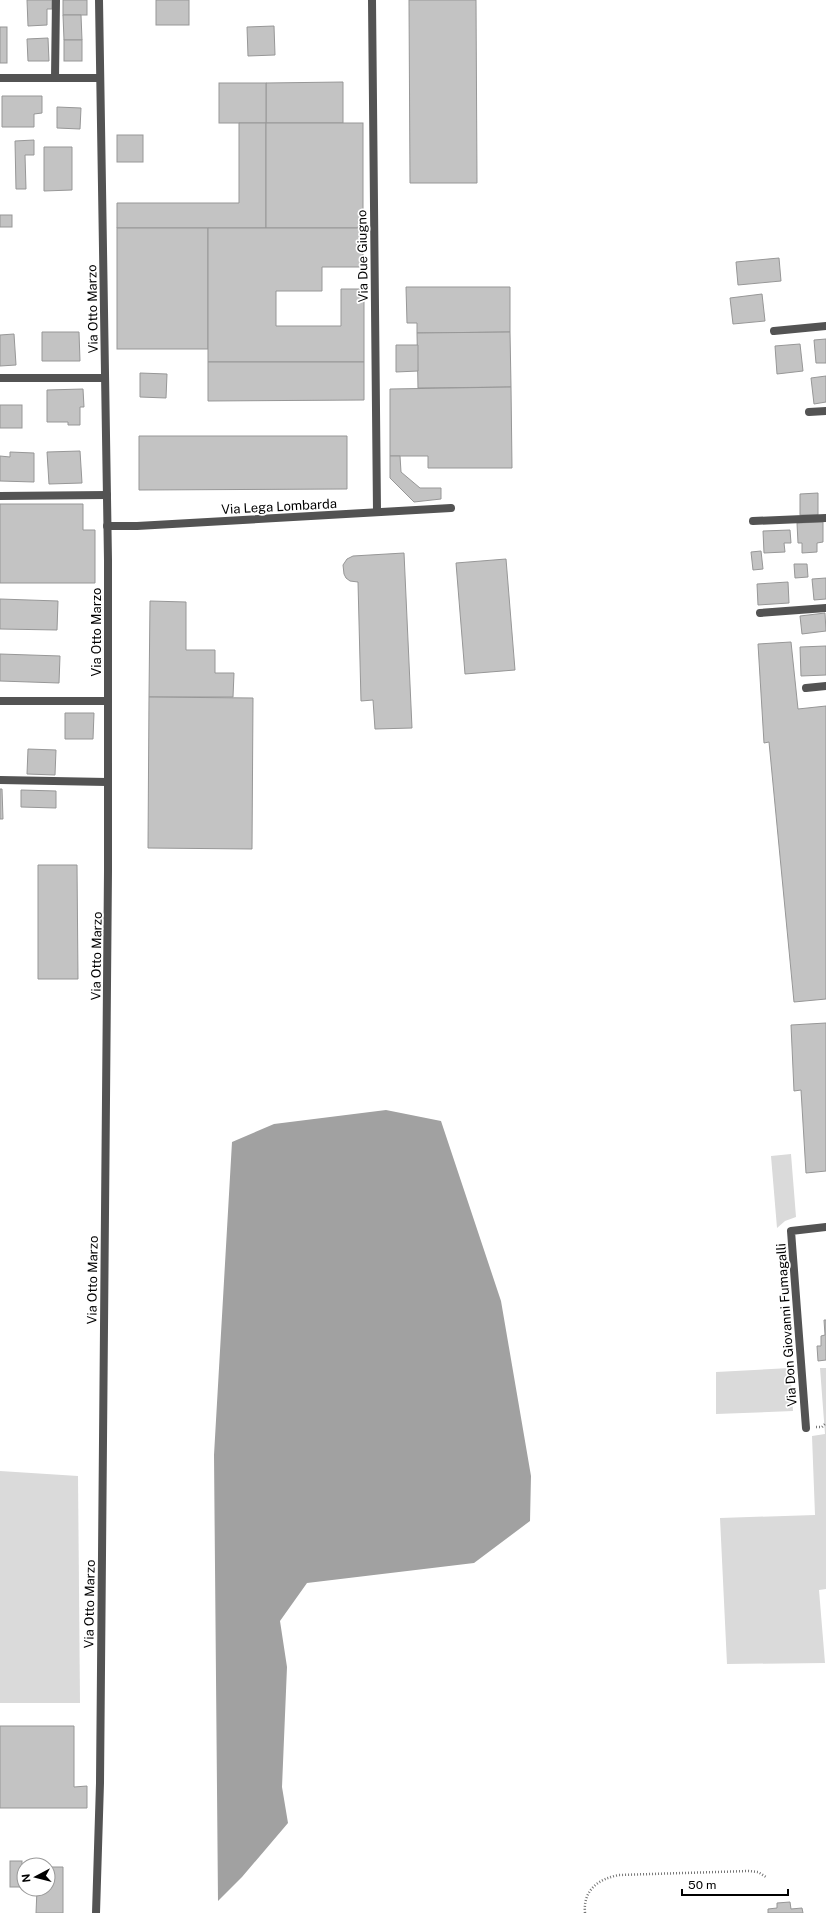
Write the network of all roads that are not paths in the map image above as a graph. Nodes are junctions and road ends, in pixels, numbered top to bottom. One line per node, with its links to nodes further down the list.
1 (56, 0): 5 (street)
2 (99, 0): 6 (street, Via Otto Marzo)
3 (372, 0): 16 (street, Via Due Giugno)
4 (0, 78): 5 (street)
5 (55, 78): 6 (street)
6 (100, 78): 10 (street, Via Otto Marzo)
7 (826, 326): 8 (street)
8 (774, 331)
9 (0, 378): 10 (street)
10 (105, 378): 14 (street, Via Otto Marzo)
11 (826, 411): 12 (street)
12 (809, 412)
13 (0, 496): 14 (street)
14 (106, 496): 19 (street, Via Otto Marzo)
15 (451, 508): 16 (street, Via Lega Lombarda)
16 (377, 512): 19 (street, Via Lega Lombarda)
17 (826, 518): 18 (street)
18 (753, 521)
19 (107, 526): 25 (street, Via Otto Marzo)
20 (826, 608): 21 (street)
21 (760, 613)
22 (826, 686): 23 (street)
23 (806, 688)
24 (0, 701): 25 (street)
25 (108, 701): 27 (street, Via Otto Marzo)
26 (0, 780): 27 (street)
27 (107, 782): 30 (street, Via Otto Marzo)
28 (826, 1227): 29 (street, Via Don Giovanni Fumagalli)
29 (806, 1428)
30 (96, 1913)

